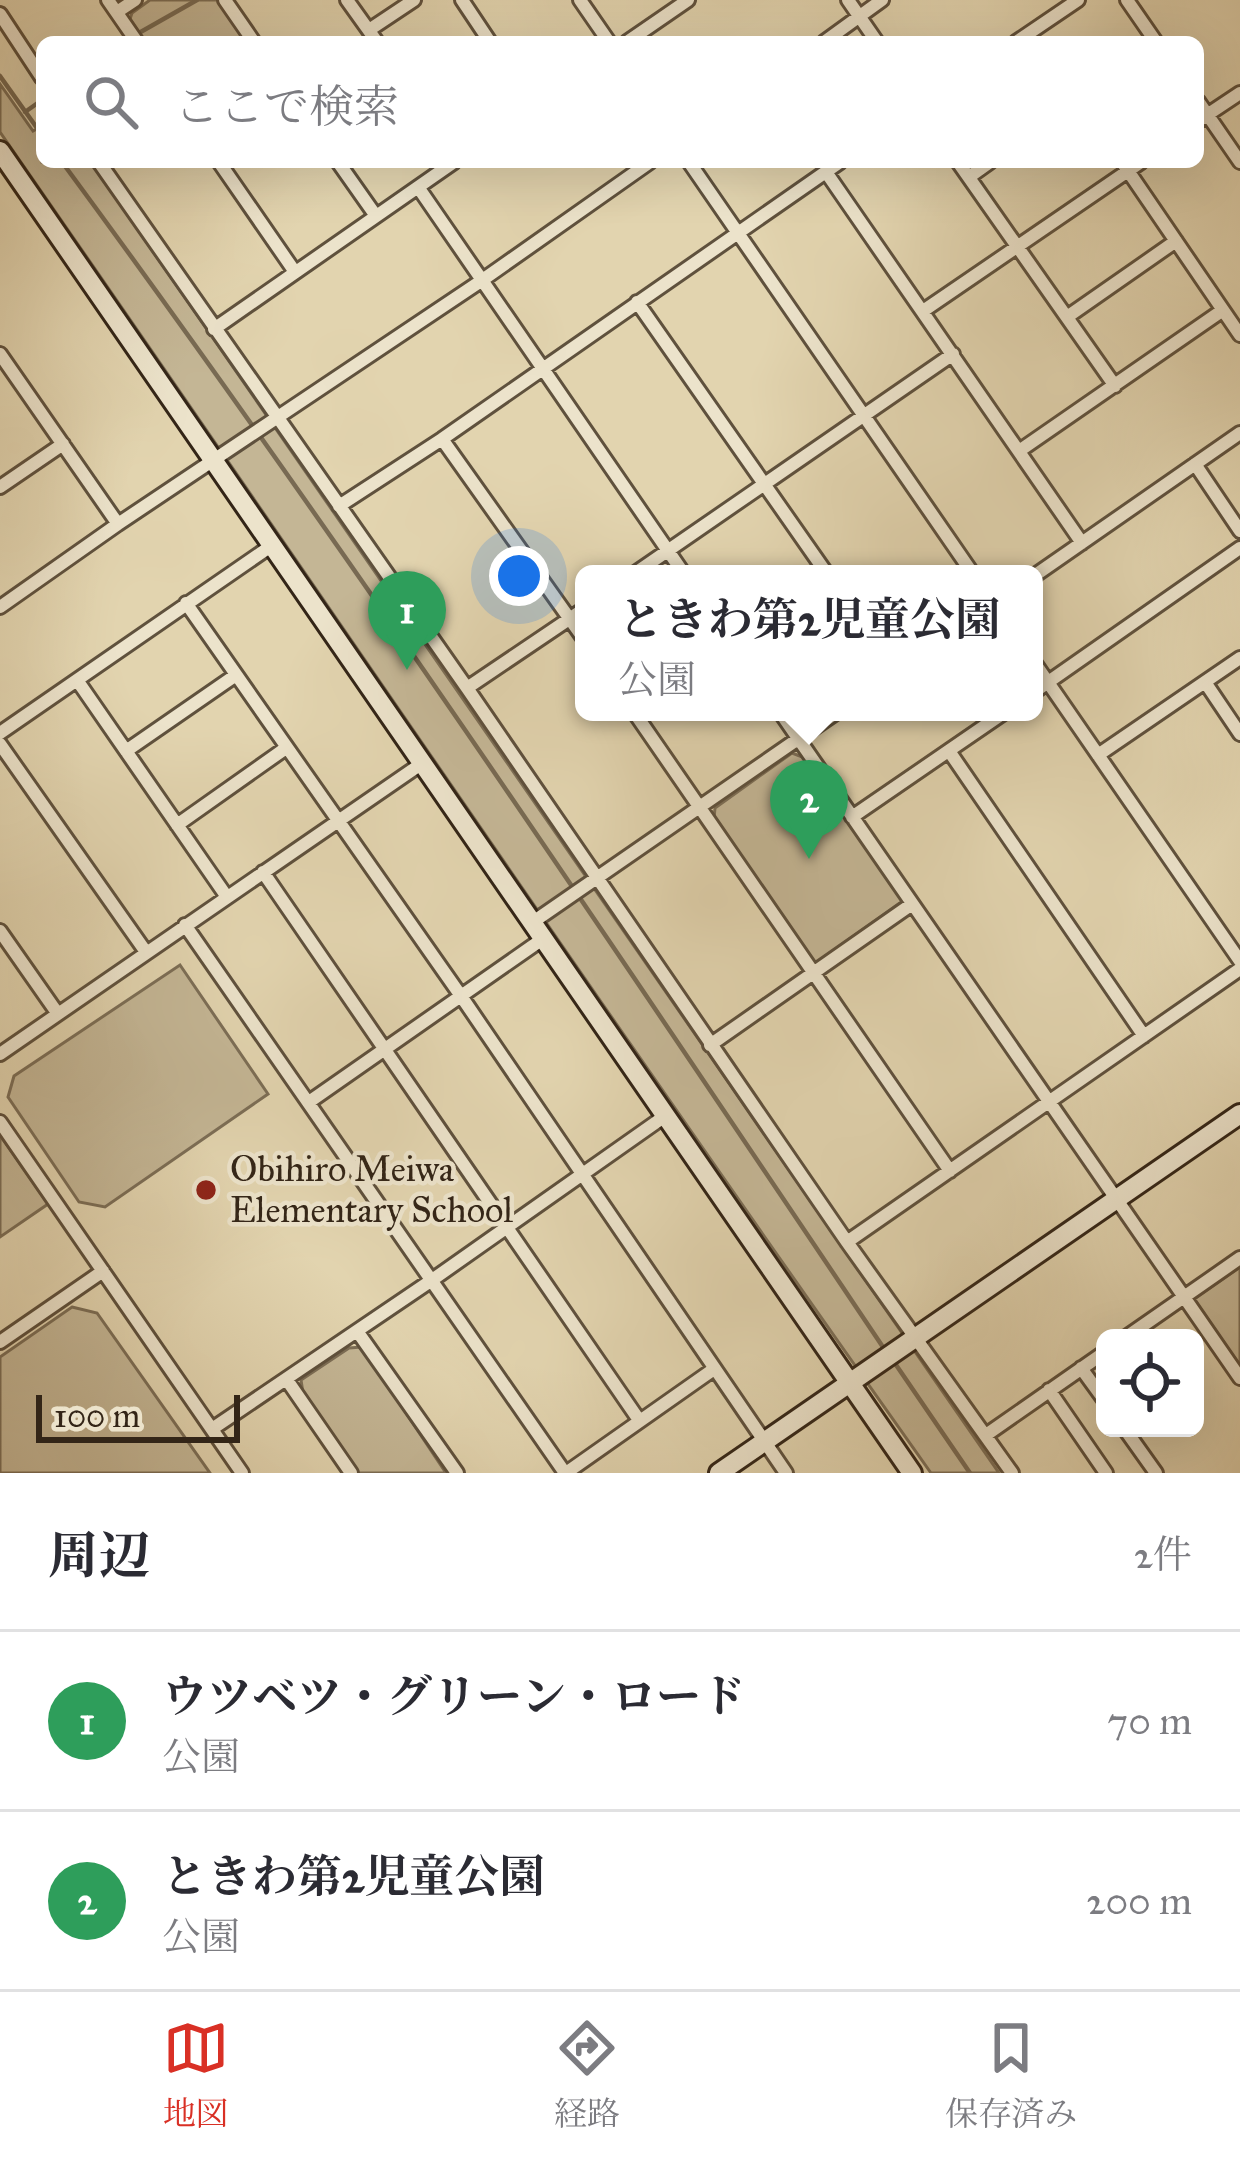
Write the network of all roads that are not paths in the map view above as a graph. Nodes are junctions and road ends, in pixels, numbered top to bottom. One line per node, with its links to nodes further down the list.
1 (135, 0): 12 (street)
2 (226, 0): 16 (street)
3 (347, 0): 17 (street)
4 (414, 0): 17 (street)
5 (462, 0): 18 (street)
6 (580, 0): 19 (street)
7 (688, 0): 20 (street)
8 (848, 0): 14 (street)
9 (882, 0): 14 (street)
10 (1078, 0): 23 (street)
11 (1127, 0): 24 (street)
12 (112, 6): 15 (street)
13 (0, 14): 25 (street)
14 (860, 16): 21 (street); 22 (street)
15 (132, 36)
16 (250, 36)
17 (373, 36)
18 (486, 36)
19 (605, 36)
20 (636, 36)
21 (832, 36)
22 (873, 36)
23 (1034, 36)
24 (1152, 36)
25 (36, 69)
26 (1240, 92): 27 (street)
27 (1204, 117)
28 (1204, 119): 30 (street)
29 (1, 156): 67 (street)
30 (1240, 162)
31 (103, 168): 55 (street)
32 (223, 168): 49 (street)
33 (342, 168): 45 (street)
34 (445, 168): 44 (street)
35 (641, 168): 50 (street)
36 (693, 168): 46 (street)
37 (832, 168): 42 (street)
38 (962, 168): 43 (street)
39 (982, 168): 43 (street)
40 (1126, 168): 48 (street)
41 (1132, 168): 47 (street)
42 (826, 172): 46 (street); 53 (street)
43 (969, 177): 48 (street)
44 (418, 187): 45 (street); 50 (street)
45 (376, 216): 49 (street)
46 (738, 233): 51 (street); 61 (street)
47 (1176, 241): 52 (street); 54 (street)
48 (1017, 246): 53 (street); 54 (street)
49 (296, 272): 55 (street)
50 (481, 281): 59 (street); 62 (street)
51 (637, 302): 59 (street); 69 (street)
52 (1223, 310): 56 (street); 60 (street)
53 (923, 311): 57 (street)
54 (1066, 317): 60 (street)
55 (214, 329): 62 (street)
56 (1240, 335)
57 (953, 354): 61 (street); 66 (street)
58 (0, 355): 65 (street)
59 (543, 368): 64 (street); 77 (street)
60 (1114, 386): 66 (street)
61 (864, 416): 69 (street); 81 (street)
62 (277, 419): 67 (street); 71 (street)
63 (1240, 433): 68 (street)
64 (442, 439): 71 (street); 86 (street)
65 (63, 444): 70 (street); 72 (street)
66 (1019, 451): 74 (street)
67 (213, 461): 72 (street); 75 (street)
68 (1195, 464): 73 (street); 74 (street)
69 (765, 485): 77 (street); 80 (street)
70 (0, 488)
71 (339, 506): 95 (street)
72 (118, 524): 84 (street)
73 (1240, 531)
74 (1082, 543): 82 (street)
75 (271, 546): 83 (street); 108 (street)
76 (1240, 548): 92 (street)
77 (668, 550): 78 (street); 79 (street)
78 (647, 565)
79 (678, 565)
80 (821, 565)
81 (968, 565)
82 (1043, 570)
83 (186, 603): 89 (street); 91 (street)
84 (0, 607)
85 (575, 615): 86 (street)
86 (570, 619): 87 (street); 95 (street)
87 (575, 626)
88 (1240, 658): 93 (street)
89 (236, 675): 104 (street); 105 (street)
90 (1043, 675): 92 (street)
91 (77, 680): 100 (street); 105 (street)
92 (1048, 682): 94 (street); 107 (street)
93 (1205, 682): 101 (street); 107 (street)
94 (1043, 686)
95 (467, 688): 114 (street)
96 (640, 721): 109 (street)
97 (786, 721): 102 (street)
98 (824, 721): 102 (street)
99 (992, 721): 106 (street)
100 (0, 733)
101 (1240, 734)
102 (799, 739): 109 (street); 110 (street)
103 (0, 744): 120 (street)
104 (286, 748): 111 (street); 112 (street)
105 (126, 751): 112 (street)
106 (949, 752): 110 (street); 125 (street)
107 (1098, 755): 121 (street)
108 (421, 764): 111 (street); 118 (street)
109 (700, 808): 114 (street); 122 (street)
110 (853, 817): 116 (street)
111 (337, 822): 113 (street); 123 (street)
112 (177, 825): 115 (street)
113 (263, 872): 115 (street); 127 (street)
114 (595, 878): 118 (street); 126 (street)
115 (227, 897): 117 (street)
116 (912, 904): 122 (street); 129 (street)
117 (185, 926): 120 (street); 130 (street)
118 (538, 930): 123 (street); 132 (street)
119 (0, 931): 124 (street)
120 (146, 952): 124 (street)
121 (1240, 965): 125 (street)
122 (814, 974): 126 (street); 134 (street)
123 (460, 996): 127 (street); 135 (street)
124 (58, 1014): 128 (street)
125 (1144, 1036): 129 (street)
126 (710, 1046): 138 (street)
127 (386, 1048): 130 (street); 137 (street)
128 (0, 1054)
129 (1051, 1101): 134 (street); 136 (street)
130 (309, 1102): 141 (street)
131 (1240, 1114): 136 (street)
132 (665, 1116): 135 (street); 152 (street)
133 (0, 1122): 140 (street)
134 (950, 1171): 138 (street)
135 (583, 1174): 137 (street); 149 (street)
136 (1118, 1198): 142 (street); 145 (street)
137 (507, 1226): 141 (street); 155 (street)
138 (847, 1242): 145 (street)
139 (1240, 1258): 142 (street)
140 (103, 1270): 146 (street); 156 (street)
141 (432, 1280): 144 (street); 163 (street)
142 (1185, 1297): 143 (street); 150 (street)
143 (1138, 1329)
144 (357, 1331): 151 (street); 162 (street)
145 (915, 1340): 152 (street); 157 (street)
146 (0, 1342)
147 (1096, 1358): 148 (street)
148 (1082, 1368): 153 (street); 154 (street)
149 (715, 1369): 155 (street); 159 (street)
150 (1240, 1378)
151 (286, 1380): 156 (street); 161 (street)
152 (850, 1383): 159 (street); 166 (street)
153 (1096, 1388)
154 (1048, 1390): 157 (street); 168 (street)
155 (639, 1420): 163 (street)
156 (212, 1429): 160 (street)
157 (986, 1435): 167 (street)
158 (1130, 1437): 169 (street)
159 (764, 1442): 164 (street); 165 (street)
160 (242, 1473)
161 (351, 1473)
162 (458, 1473)
163 (565, 1473)
164 (718, 1473)
165 (785, 1473)
166 (912, 1473)
167 (1012, 1473)
168 (1106, 1473)
169 (1156, 1473)

